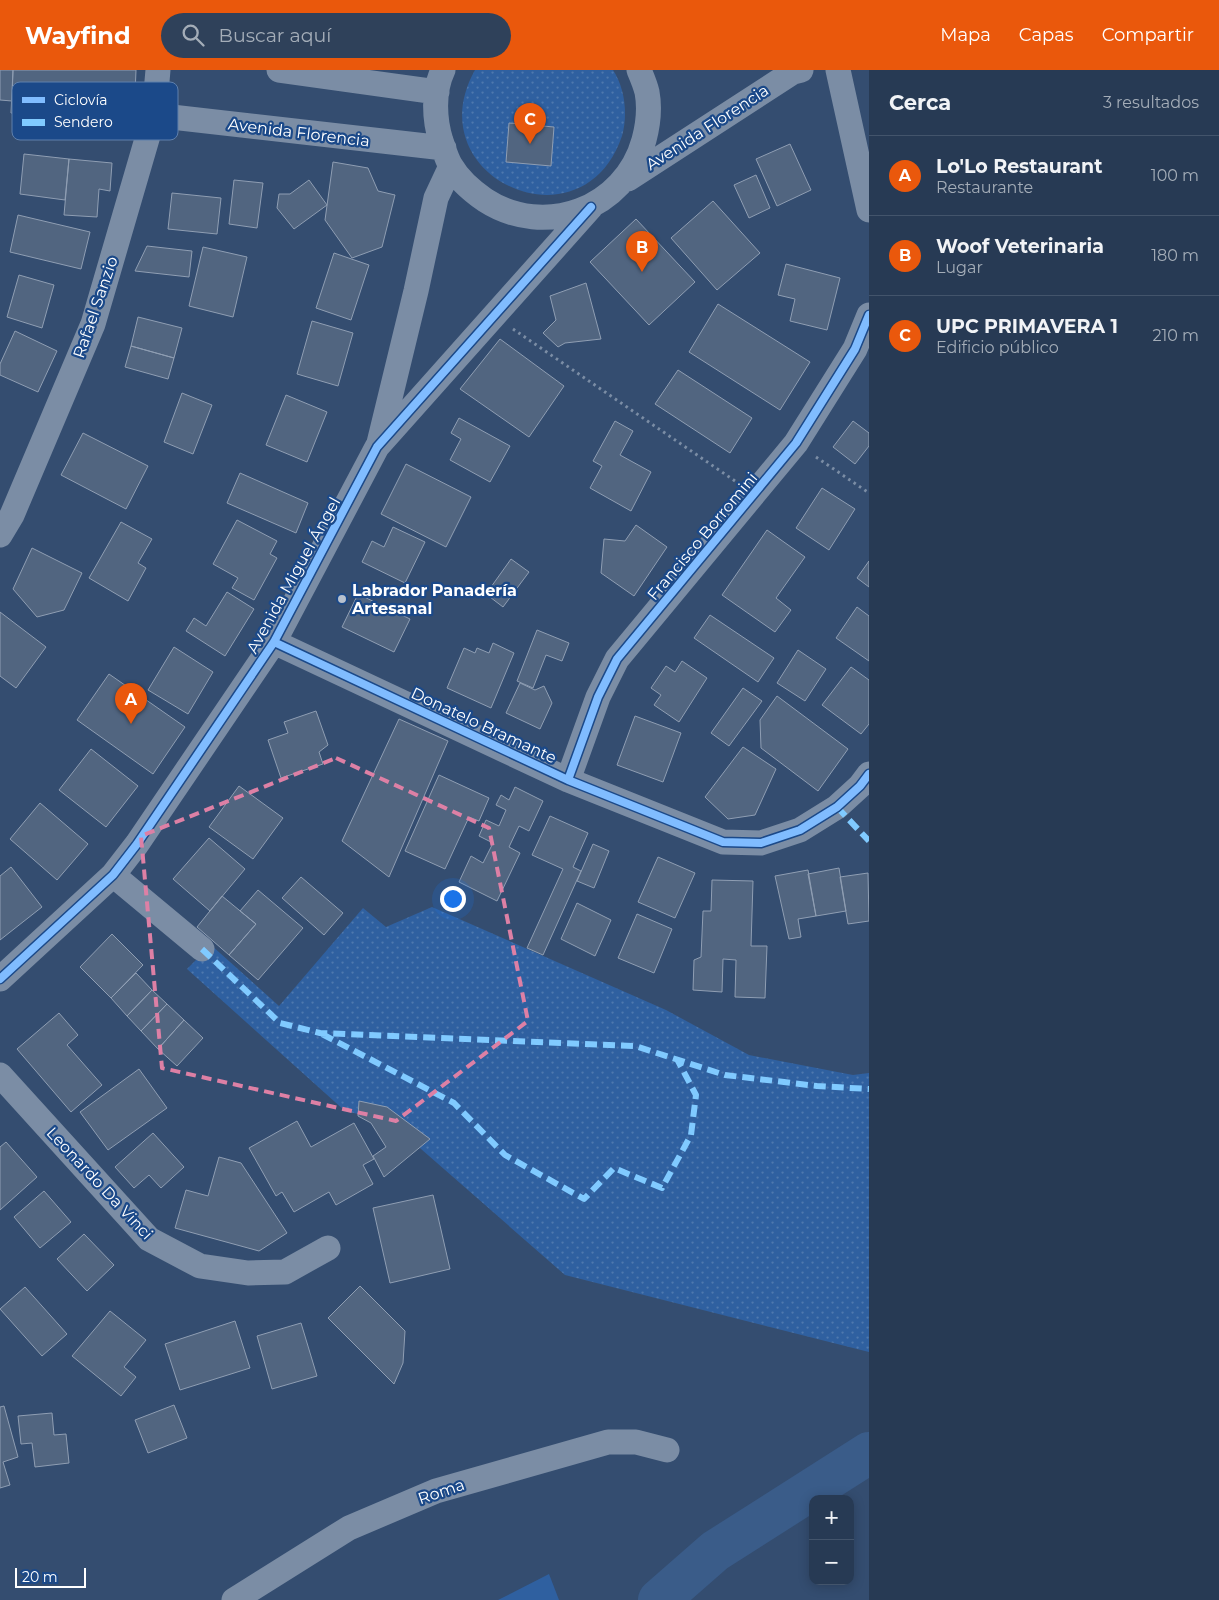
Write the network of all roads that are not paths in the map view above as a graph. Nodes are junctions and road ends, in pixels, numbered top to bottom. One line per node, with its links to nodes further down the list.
1 (279, 70): 6 (street)
2 (639, 70): 10 (street)
3 (762, 70): 5 (street, Avenida Florencia)
4 (838, 70): 12 (street)
5 (797, 71): 10 (street, Avenida Florencia)
6 (440, 81): 9 (street)
7 (178, 118): 9 (street, Avenida Florencia)
8 (147, 140): 15 (street, Rafael Sanzio)
9 (447, 157): 11 (street); 14 (street, Avenida Miguel Ángel)
10 (622, 183): 11 (street)
11 (591, 207): 14 (street, Avenida Miguel Ángel)
12 (869, 210)
13 (869, 315): 18 (street, Francisco Borromini)
14 (377, 448): 16 (street, Avenida Miguel Ángel)
15 (0, 535)
16 (274, 642): 18 (street, Donatelo Bramante); 19 (street, Avenida Miguel Ángel)
17 (869, 774): 18 (street, Donatelo Bramante)
18 (568, 780)
19 (113, 875): 20 (street); 21 (street, Avenida Miguel Ángel)
20 (202, 949)
21 (0, 979)
22 (0, 1075): 23 (street, Leonardo Da Vinci)
23 (328, 1248)
24 (667, 1450): 25 (street, Roma)
25 (234, 1600)

